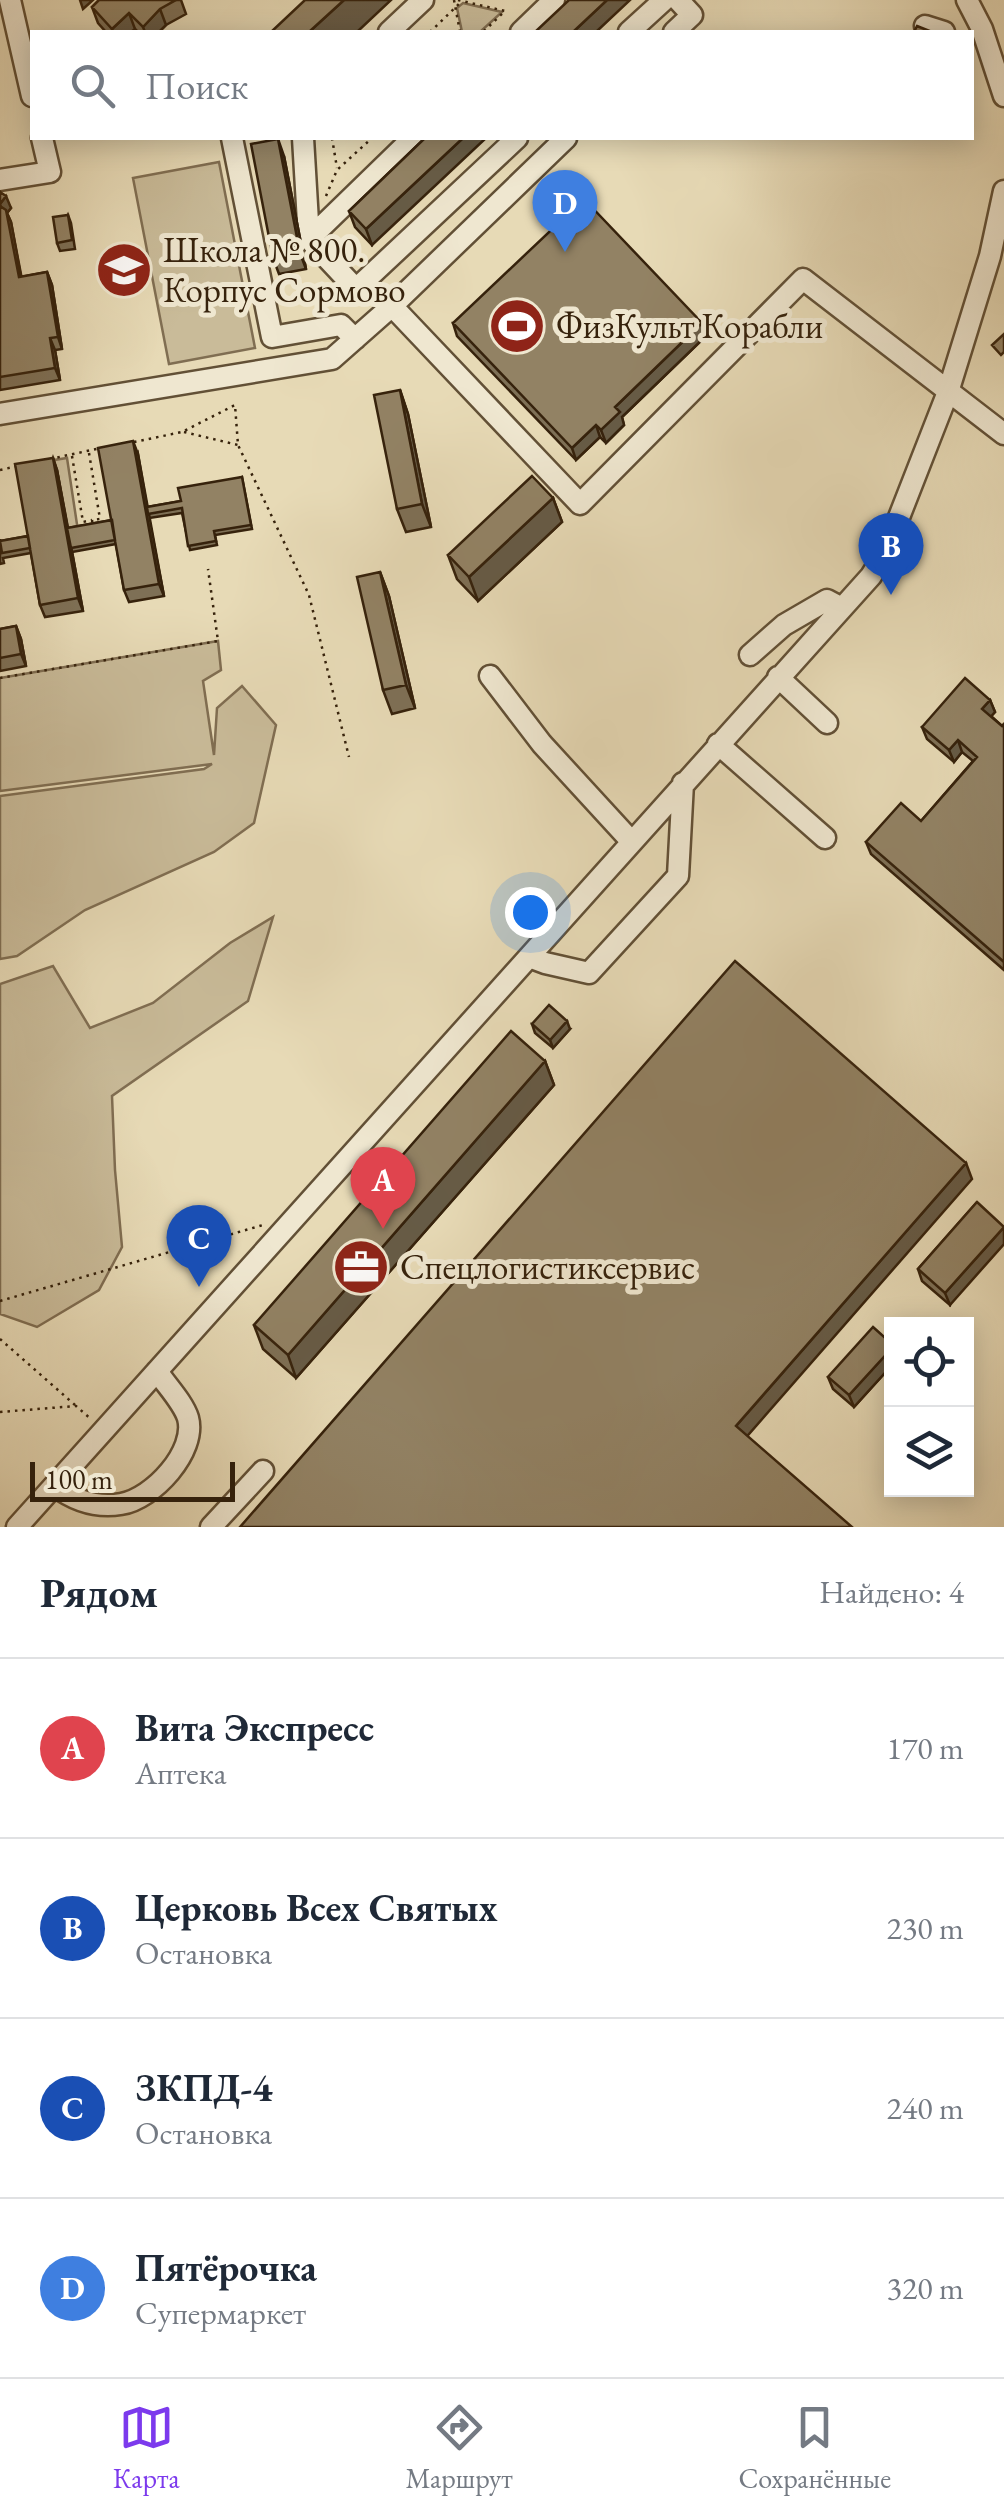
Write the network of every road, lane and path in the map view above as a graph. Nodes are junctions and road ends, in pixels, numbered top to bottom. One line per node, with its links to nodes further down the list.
1 (10, 0): 17 (street)
2 (423, 0): 9 (street)
3 (458, 0): 8 (path); 12 (path)
4 (554, 0): 13 (street)
5 (664, 0): 14 (street)
6 (678, 0): 15 (street)
7 (967, 0): 16 (street)
8 (456, 8): 10 (path); 11 (path)
9 (391, 30)
10 (432, 30)
11 (460, 30)
12 (485, 30)
13 (523, 30)
14 (631, 30)
15 (676, 30)
16 (980, 44): 18 (street)
17 (30, 87)
18 (1004, 96)
19 (42, 140): 27 (street)
20 (232, 140): 31 (street)
21 (303, 140): 29 (street)
22 (332, 140): 23 (path)
23 (370, 140)
24 (411, 140): 29 (street)
25 (516, 140): 29 (street)
26 (564, 140): 30 (street)
27 (0, 180)
28 (1004, 191): 32 (street)
29 (308, 239)
30 (392, 306): 31 (street); 32 (street)
31 (355, 338): 33 (street)
32 (948, 392): 35 (street); 47 (street)
33 (0, 414)
34 (182, 432): 36 (path); 37 (path); 37 (path)
35 (1004, 434)
36 (126, 443)
37 (238, 445): 54 (path)
38 (107, 447): 39 (path)
39 (88, 451): 40 (path); 44 (path)
40 (72, 455): 41 (path); 44 (path)
41 (36, 462)
42 (18, 466): 43 (path)
43 (0, 470)
44 (92, 520): 45 (path)
45 (93, 528)
46 (208, 569): 51 (path)
47 (842, 608): 48 (street); 50 (street)
48 (750, 656)
49 (490, 676): 57 (street)
50 (778, 677): 52 (street); 53 (street)
51 (0, 678)
52 (827, 723)
53 (718, 744): 55 (street); 56 (street)
54 (349, 758)
55 (682, 784): 57 (street); 58 (street)
56 (825, 838)
57 (631, 842): 58 (street)
58 (529, 956): 62 (street)
59 (263, 1225): 60 (path)
60 (0, 1301)
61 (0, 1339): 63 (path)
62 (157, 1372): 65 (street); 67 (street)
63 (76, 1406): 64 (path); 65 (path)
64 (0, 1412)
65 (104, 1430): 67 (street)
66 (263, 1471): 69 (street)
67 (55, 1486): 68 (street)
68 (17, 1527)
69 (211, 1527)

